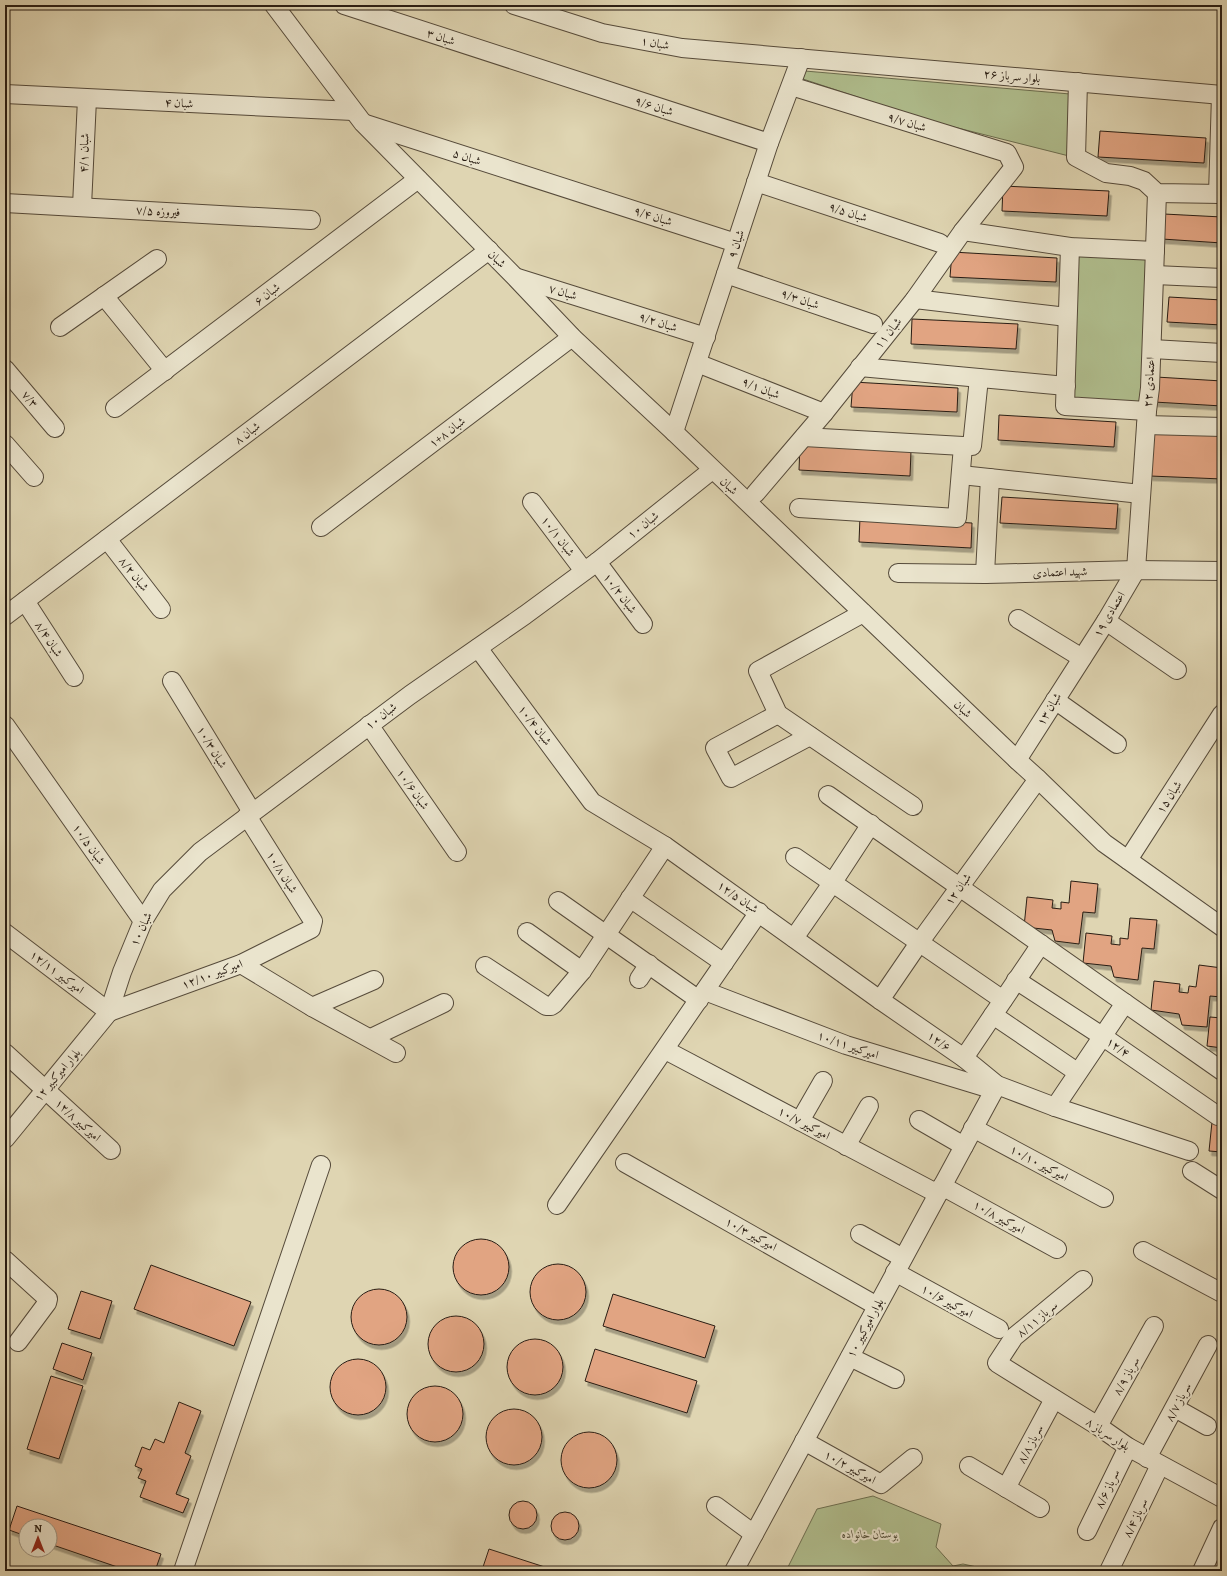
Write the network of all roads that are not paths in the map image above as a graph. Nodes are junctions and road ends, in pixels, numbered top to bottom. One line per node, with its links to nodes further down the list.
1 (274, 5): 11 (street, شبان)
2 (344, 5): 5 (street, ۳ شبان)
3 (514, 5): 4 (street, ۱ شبان)
4 (801, 58): 6 (street, ۲۶ بلوار سرباز); 7 (street, ۹ شبان)
5 (538, 69): 12 (street, ۹/۶ شبان)
6 (1078, 82): 9 (street, ۲۶ بلوار سرباز); 17 (street)
7 (791, 86): 12 (street, ۹ شبان); 13 (street, ۹/۷ شبان)
8 (5, 94): 10 (street, ۴ شبان)
9 (1221, 95): 18 (street)
10 (87, 99): 11 (street, ۴ شبان); 20 (street, ۴/۱ شبان)
11 (358, 118): 14 (street, شبان); 16 (street, ۵ شبان)
12 (769, 143): 15 (street, ۹ شبان)
13 (1014, 167): 22 (street, ۱۱ شبان)
14 (418, 179): 26 (street, شبان); 46 (street, ۶ شبان)
15 (756, 182): 23 (street, ۹ شبان); 24 (street, ۹/۵ شبان)
16 (570, 190): 23 (street, ۹/۴ شبان)
17 (1157, 193): 18 (street); 27 (street, ۲۲ اعتمادی)
18 (1220, 194)
19 (5, 203): 20 (street, ۷/۵ فیروزه)
20 (82, 206): 21 (street, ۷/۵ فیروزه)
21 (311, 220)
22 (963, 231): 25 (street); 34 (street, ۱۱ شبان)
23 (736, 242): 29 (street, ۹ شبان)
24 (940, 243)
25 (1070, 247): 27 (street); 36 (street)
26 (489, 250): 31 (street, شبان); 67 (street, ۸ شبان)
27 (1155, 251): 30 (street, ۲۲ اعتمادی)
28 (157, 259): 33 (street)
29 (726, 274): 37 (street, ۹/۳ شبان); 40 (street, ۹ شبان)
30 (1155, 275): 32 (street); 41 (street, ۲۲ اعتمادی)
31 (515, 277): 35 (street, ۷ شبان); 39 (street, شبان)
32 (1222, 278)
33 (104, 296): 38 (street); 46 (street)
34 (915, 299): 36 (street); 44 (street, ۱۱ شبان)
35 (611, 307): 40 (street, ۹/۲ شبان)
36 (1067, 316): 48 (street)
37 (873, 324)
38 (60, 327)
39 (572, 337): 54 (street, شبان); 66 (street, ۱+۸ شبان)
40 (706, 337): 43 (street, ۹ شبان)
41 (1152, 349): 42 (street); 51 (street, ۲۲ اعتمادی)
42 (1222, 353)
43 (697, 362): 50 (street, ۹/۱ شبان); 54 (street, ۹ شبان)
44 (860, 367): 47 (street); 50 (street, ۱۱ شبان)
45 (5, 369): 53 (street, ۷/۳)
46 (165, 371): 49 (street, ۶ شبان)
47 (979, 378): 48 (street); 57 (street)
48 (1066, 386): 51 (street)
49 (115, 408)
50 (824, 413): 55 (street, ۱۱ شبان)
51 (1147, 418): 52 (street); 63 (street, ۲۲ اعتمادی)
52 (1222, 427)
53 (55, 428)
54 (674, 432): 58 (street, شبان)
55 (804, 436): 57 (street); 62 (street, ۱۱ شبان)
56 (5, 444): 60 (street)
57 (964, 446): 59 (street)
58 (712, 470): 68 (street, ۱۰ شبان); 75 (street, شبان)
59 (960, 475): 61 (street); 65 (street)
60 (34, 478)
61 (990, 478): 63 (street); 72 (street)
62 (755, 494)
63 (1141, 494): 69 (street, ۲۲ اعتمادی)
64 (532, 502): 68 (street, ۱۰/۱ شبان)
65 (799, 508)
66 (321, 527)
67 (107, 539): 73 (street, ۸ شبان); 74 (street, ۸/۲ شبان)
68 (590, 566): 79 (street, ۱۰/۲ شبان); 80 (street, ۱۰ شبان)
69 (1136, 570): 70 (street, شهید اعتمادی); 72 (street, شهید اعتمادی); 78 (street, ۱۹ اعتمادی)
70 (1222, 571)
71 (898, 573): 72 (street, شهید اعتمادی)
72 (985, 574)
73 (24, 601): 76 (street, ۸ شبان); 83 (street, ۸/۴ شبان)
74 (161, 609)
75 (863, 613): 86 (street); 93 (street, شبان)
76 (5, 616)
77 (1018, 619): 81 (street)
78 (1106, 621): 81 (street, ۱۹ اعتمادی); 82 (street)
79 (643, 624)
80 (478, 648): 89 (street, ۱۰ شبان); 96 (street, ۱۰/۴ شبان)
81 (1082, 658): 85 (street, ۱۳ شبان)
82 (1177, 670)
83 (74, 677)
84 (172, 681): 98 (street, ۱۰/۳ شبان)
85 (1055, 700): 92 (street); 93 (street, ۱۳ شبان)
86 (778, 714): 90 (street); 90 (street)
87 (1222, 714): 91 (street, ۱۵ شبان)
88 (5, 725): 110 (street, ۱۰/۵ شبان)
89 (369, 725): 98 (street, ۱۰ شبان); 101 (street, ۱۰/۶ شبان)
90 (810, 736): 97 (street)
91 (1216, 736): 103 (street, ۱۵ شبان)
92 (1117, 744)
93 (1017, 760): 94 (street, شبان)
94 (1038, 779): 103 (street, شبان); 105 (street, ۱۲ شبان)
95 (828, 795): 99 (street)
96 (592, 802): 100 (street, ۱۲/۵ شبان)
97 (913, 806)
98 (250, 814): 110 (street, ۱۰ شبان); 111 (street, ۱۰/۸ شبان)
99 (870, 824): 104 (street); 105 (street)
100 (665, 846): 106 (street); 108 (street, ۱۲/۵ شبان)
101 (457, 852)
102 (795, 857): 104 (street)
103 (1128, 860): 109 (street, شبان)
104 (833, 882): 115 (street); 116 (street)
105 (959, 888): 116 (street, ۱۲ شبان); 117 (street)
106 (630, 898): 114 (street); 119 (street)
107 (558, 901): 114 (street, ۱۰/۱۱ امیرکبیر)
108 (759, 912): 115 (street, ۱۲/۵ شبان); 119 (street)
109 (1220, 920)
110 (143, 921): 130 (street, ۱۰ شبان)
111 (312, 929): 118 (street, ۱۲/۱۰ امیرکبیر)
112 (527, 932): 121 (street)
113 (5, 933): 130 (street, ۱۲/۱۱ امیرکبیر)
114 (606, 934): 121 (street); 124 (street, ۱۰/۱۱ امیرکبیر)
115 (794, 938): 125 (street, ۱۲/۵ شبان)
116 (919, 943): 125 (street, ۱۲ شبان); 126 (street)
117 (1041, 944): 123 (street); 128 (street)
118 (241, 964): 129 (street); 130 (street, ۱۲/۱۰ امیرکبیر)
119 (724, 964): 124 (street)
120 (485, 966): 121 (street)
121 (582, 971)
122 (374, 980): 129 (street)
123 (1016, 980): 126 (street); 132 (street, ۱۲/۴)
124 (702, 996): 141 (street, ۱۰/۱۱ امیرکبیر); 160 (street)
125 (880, 1000): 137 (street, ۱۲/۶)
126 (1003, 1000): 131 (street)
127 (444, 1004): 133 (street)
128 (1125, 1004): 132 (street); 138 (street)
129 (312, 1007): 133 (street)
130 (109, 1012): 142 (street, ۱۲ بلوار امیرکبیر)
131 (993, 1015): 137 (street); 139 (street)
132 (1102, 1036): 139 (street); 145 (street, ۱۲/۴)
133 (371, 1038): 135 (street)
134 (5, 1053): 142 (street, ۱۲/۸ امیرکبیر)
135 (396, 1053)
136 (672, 1053): 147 (street, ۱۰/۷ امیرکبیر)
137 (964, 1058): 141 (street, ۱۲/۶)
138 (1222, 1071)
139 (1077, 1072): 144 (street)
140 (823, 1081): 147 (street)
141 (995, 1087): 144 (street, ۱۰/۱۱ امیرکبیر); 148 (street, ۱۰ بلوار امیرکبیر)
142 (44, 1091): 149 (street, ۱۲ بلوار امیرکبیر); 152 (street, ۱۲/۸ امیرکبیر)
143 (870, 1106): 150 (street)
144 (1055, 1107): 153 (street, ۱۰/۱۱ امیرکبیر)
145 (1218, 1116)
146 (919, 1120): 151 (street)
147 (800, 1121): 150 (street, ۱۰/۷ امیرکبیر)
148 (973, 1128): 151 (street, ۱۰ بلوار امیرکبیر); 159 (street, ۱۰/۱۰ امیرکبیر)
149 (5, 1139)
150 (846, 1146): 157 (street, ۱۰/۷ امیرکبیر)
151 (964, 1146): 157 (street, ۱۰ بلوار امیرکبیر)
152 (111, 1150)
153 (1189, 1151)
154 (625, 1163): 168 (street, ۱۰/۳ امیرکبیر)
155 (321, 1165): 192 (street)
156 (1192, 1171): 158 (street)
157 (940, 1190): 162 (street, ۱۰/۸ امیرکبیر); 165 (street, ۱۰ بلوار امیرکبیر)
158 (1222, 1190)
159 (1104, 1198)
160 (557, 1205)
161 (860, 1234): 165 (street, ۱۰/۶ امیرکبیر)
162 (1057, 1249)
163 (1143, 1251): 167 (street)
164 (5, 1260): 171 (street)
165 (899, 1265): 168 (street, ۱۰ بلوار امیرکبیر); 170 (street, ۱۰/۶ امیرکبیر)
166 (1083, 1280): 174 (street, ۸/۱۱ سرباز)
167 (1222, 1293)
168 (877, 1306): 173 (street, ۱۰ بلوار امیرکبیر)
169 (1154, 1326): 178 (street, ۸/۹ سرباز)
170 (1000, 1329)
171 (18, 1342)
172 (1208, 1345): 177 (street, ۸/۷ سرباز)
173 (850, 1357): 175 (street); 180 (street, ۱۰ بلوار امیرکبیر)
174 (997, 1363): 176 (street, ۸ بلوار سرباز)
175 (895, 1379)
176 (1054, 1399): 178 (street, ۸ بلوار سرباز); 185 (street, ۸/۸ سرباز)
177 (1175, 1408): 179 (street); 183 (street, ۸/۷ سرباز)
178 (1098, 1426): 181 (street, ۸ بلوار سرباز)
179 (1207, 1426)
180 (804, 1441): 182 (street, ۱۰/۲ امیرکبیر); 191 (street, ۱۰ بلوار امیرکبیر)
181 (1128, 1447): 183 (street, ۸ بلوار سرباز); 190 (street, ۸/۶ سرباز)
182 (913, 1458)
183 (1154, 1462): 186 (street, ۸ بلوار سرباز); 194 (street, ۸/۴ سرباز)
184 (969, 1466): 185 (street)
185 (1006, 1488): 188 (street)
186 (1222, 1498)
187 (716, 1506): 191 (street)
188 (1040, 1508)
189 (1222, 1528): 195 (street)
190 (1087, 1531)
191 (754, 1534): 193 (street, ۱۰ بلوار امیرکبیر)
192 (183, 1571)
193 (734, 1571)
194 (1109, 1571)
195 (1202, 1571)

